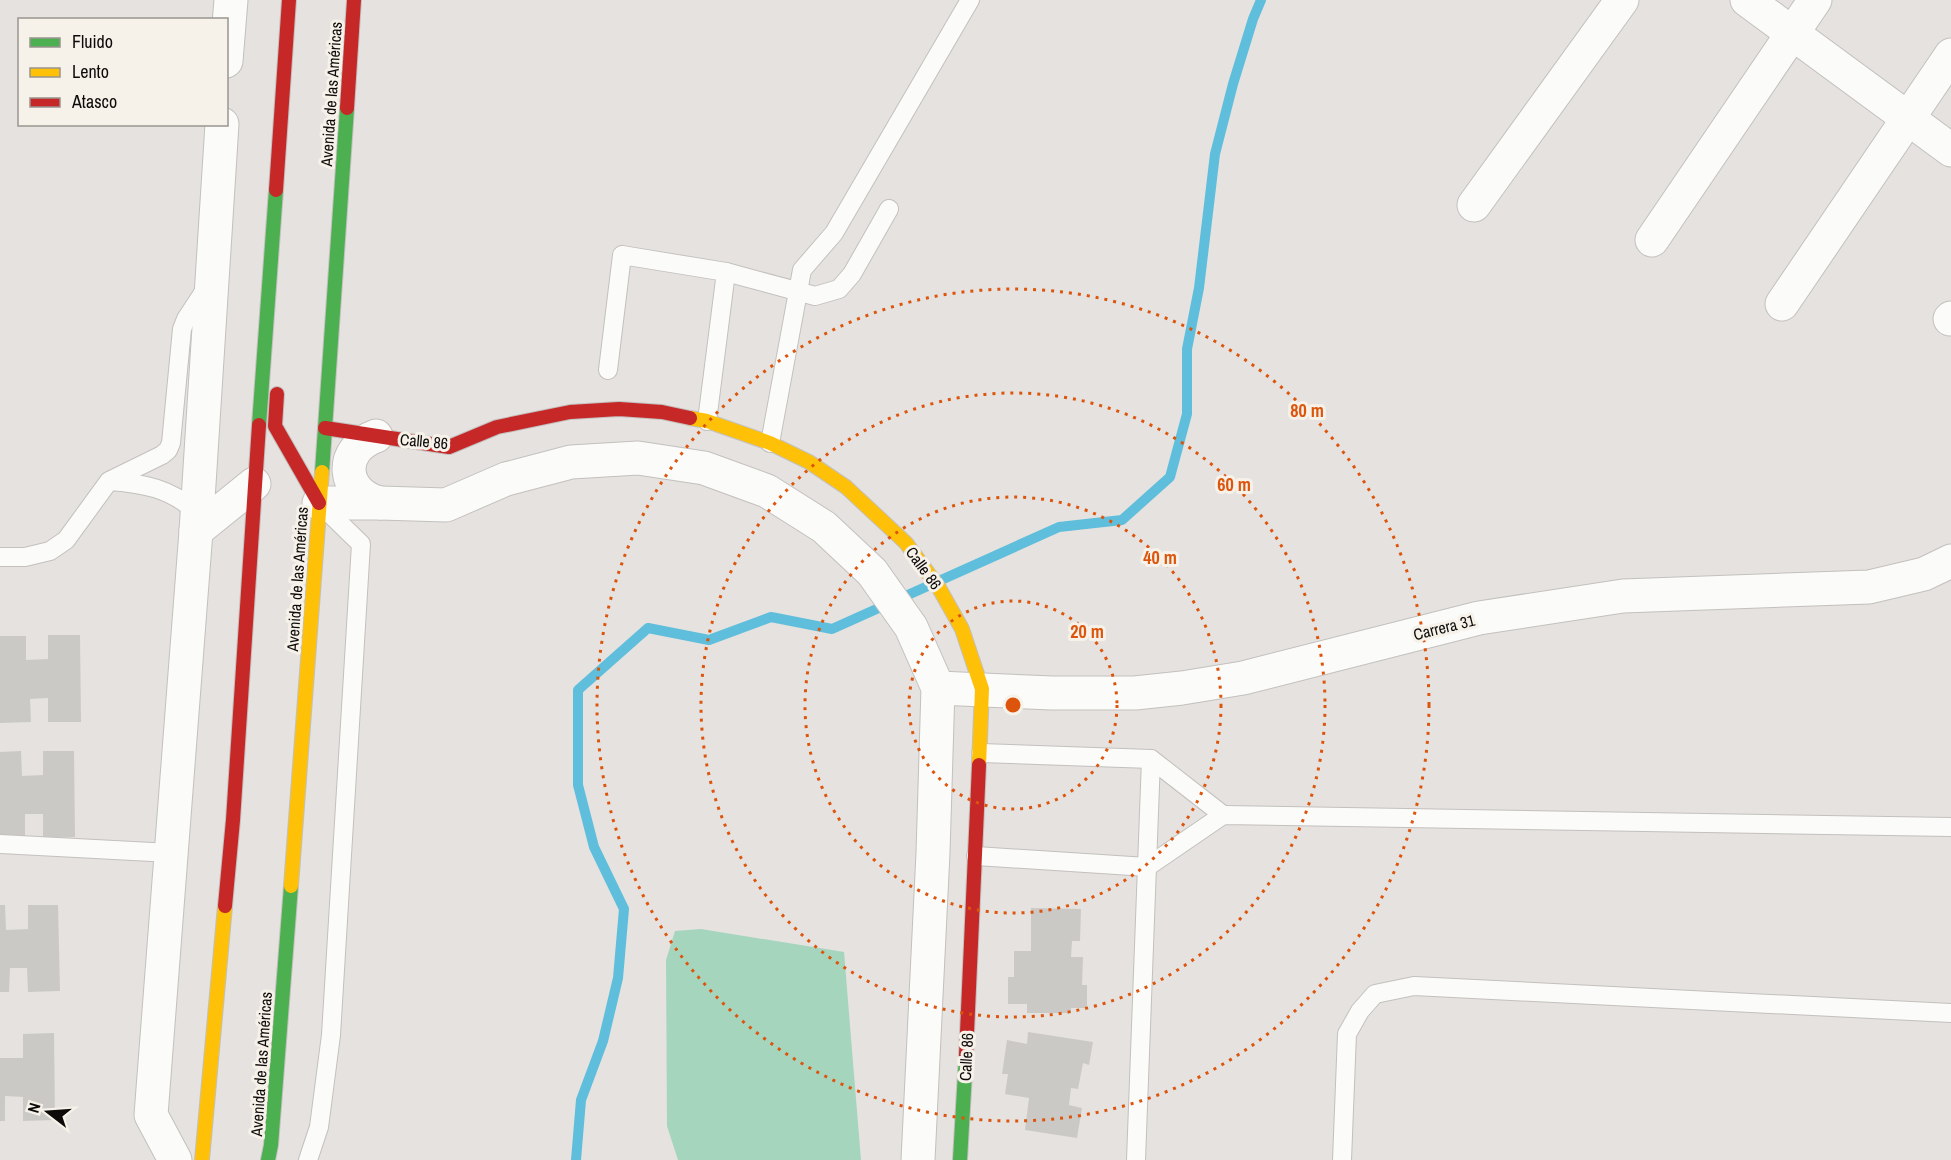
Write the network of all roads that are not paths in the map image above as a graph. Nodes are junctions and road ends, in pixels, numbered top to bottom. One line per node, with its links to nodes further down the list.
1 (231, 0): 9 (street)
2 (289, 0): 21 (main road)
3 (354, 0): 26 (main road, Avenida de las Américas)
4 (970, 0): 19 (lane)
5 (1622, 0): 14 (street)
6 (1747, 0): 8 (street)
7 (1815, 0): 8 (street)
8 (1792, 33): 11 (street); 16 (street)
9 (228, 37)
10 (1951, 55): 11 (street)
11 (1908, 118): 13 (street); 20 (street)
12 (222, 126): 18 (street)
13 (1951, 150)
14 (1474, 205)
15 (889, 208): 19 (lane)
16 (1652, 240)
17 (726, 272): 19 (lane); 23 (lane); 25 (lane)
18 (211, 281): 30 (lane); 33 (street)
19 (796, 291): 28 (lane)
20 (1782, 304)
21 (267, 326): 22 (main road); 29 (main road)
22 (277, 340)
23 (608, 370)
24 (279, 381): 29 (main road)
25 (707, 421): 27 (main road, Calle 86); 28 (main road, Calle 86)
26 (325, 428): 27 (main road, Calle 86); 29 (main road); 31 (main road, Avenida de las Américas)
27 (376, 436): 32 (street, Calle 86)
28 (770, 443): 37 (main road, Calle 86)
29 (285, 460): 31 (main road); 33 (street); 50 (main road)
30 (109, 481): 33 (lane); 34 (lane)
31 (319, 503): 32 (street, Calle 86); 51 (main road, Avenida de las Américas); 52 (lane)
32 (381, 503): 36 (street, Calle 86)
33 (196, 521): 44 (street)
34 (0, 557)
35 (1951, 561): 37 (street, Carrera 31)
36 (938, 688): 37 (street, Carrera 31); 38 (street, Calle 86)
37 (982, 689): 39 (main road, Calle 86)
38 (936, 752): 39 (street); 45 (street, Calle 86)
39 (981, 753): 40 (lane); 46 (main road, Calle 86)
40 (1151, 759): 41 (lane); 47 (lane)
41 (1223, 815): 42 (lane); 47 (lane)
42 (1951, 827)
43 (0, 844): 44 (lane)
44 (171, 853): 49 (street)
45 (933, 853): 46 (street); 53 (street, Calle 86)
46 (976, 856): 47 (lane); 54 (main road, Calle 86)
47 (1147, 867): 55 (lane)
48 (1951, 1013): 56 (lane)
49 (175, 1160)
50 (202, 1160)
51 (267, 1160)
52 (308, 1160)
53 (918, 1160)
54 (960, 1160)
55 (1136, 1160)
56 (1342, 1160)

